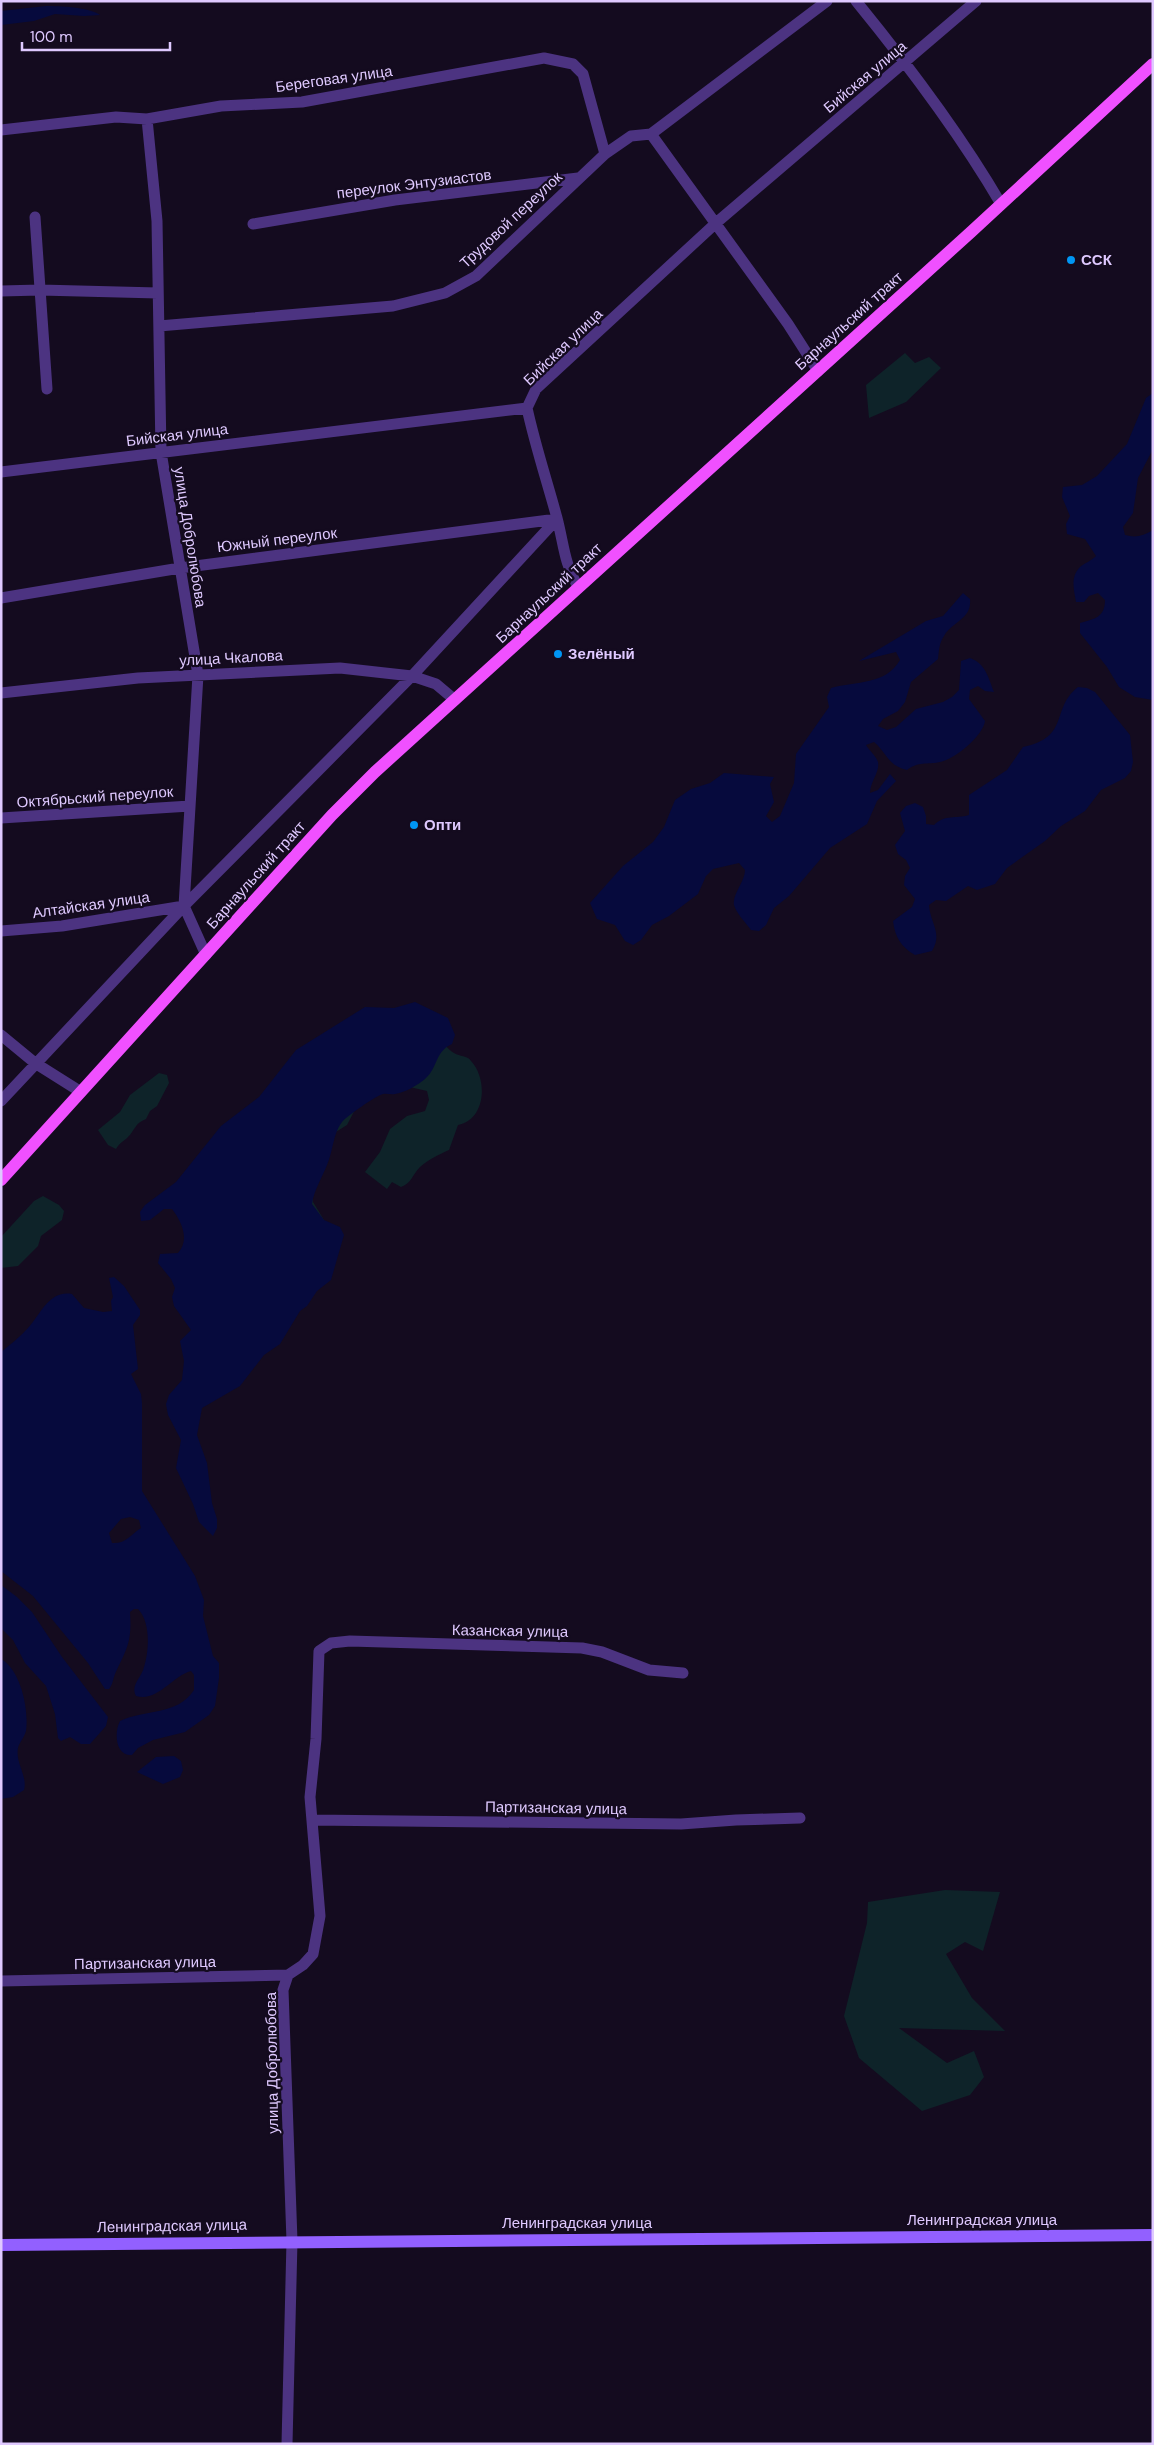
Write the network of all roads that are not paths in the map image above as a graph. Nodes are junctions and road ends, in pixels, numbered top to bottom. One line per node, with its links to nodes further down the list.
1 (827, 1): 8 (street, Трудовой переулок)
2 (856, 1): 4 (street)
3 (976, 1): 4 (street, Бийская улица)
4 (906, 62): 11 (street); 13 (street, Бийская улица)
5 (1153, 64): 11 (main road, Барнаульский тракт)
6 (147, 119): 7 (street, Береговая улица); 9 (street, Береговая улица); 17 (street, улица Добролюбова)
7 (1, 130)
8 (651, 134): 9 (street, Трудовой переулок); 13 (street)
9 (605, 154): 10 (street, Трудовой переулок)
10 (578, 178): 14 (street, переулок Энтузиастов); 18 (street, Трудовой переулок)
11 (1001, 204): 19 (main road, Барнаульский тракт)
12 (35, 217): 15 (street)
13 (716, 222): 19 (street); 21 (street, Бийская улица)
14 (253, 224)
15 (40, 290): 16 (street); 17 (street); 20 (street)
16 (1, 292)
17 (158, 293): 18 (street, улица Добролюбова)
18 (159, 326): 22 (street, улица Добролюбова)
19 (818, 371): 26 (main road, Барнаульский тракт)
20 (47, 389)
21 (526, 408): 22 (street, Бийская улица); 24 (street)
22 (161, 452): 23 (street, Бийская улица); 25 (street, улица Добролюбова)
23 (1, 472)
24 (558, 519): 25 (street, Южный переулок); 26 (street); 29 (street)
25 (180, 568): 27 (street, Южный переулок); 28 (street, улица Добролюбова)
26 (578, 587): 31 (main road, Барнаульский тракт)
27 (1, 598)
28 (198, 675): 29 (street, улица Чкалова); 30 (street, улица Чкалова); 32 (street, улица Добролюбова)
29 (412, 676): 31 (street, улица Чкалова); 34 (street)
30 (1, 693)
31 (455, 700): 36 (main road, Барнаульский тракт)
32 (190, 806): 33 (street, Октябрьский переулок); 34 (street, улица Добролюбова)
33 (1, 818)
34 (184, 906): 35 (street, Алтайская улица); 36 (street, улица Добролюбова); 38 (street)
35 (1, 931)
36 (206, 954): 39 (main road, Барнаульский тракт)
37 (1, 1036): 38 (street)
38 (35, 1063): 39 (street); 40 (street)
39 (81, 1092): 41 (main road, Барнаульский тракт)
40 (1, 1101)
41 (1, 1180)
42 (332, 1643): 43 (street, Казанская улица); 45 (street, улица Добролюбова)
43 (684, 1673)
44 (800, 1818): 45 (street, Партизанская улица)
45 (312, 1820): 46 (street, улица Добролюбова)
46 (288, 1975): 47 (street, Партизанская улица); 49 (street, улица Добролюбова)
47 (1, 1981)
48 (1153, 2235): 49 (street, Ленинградская улица)
49 (292, 2241): 50 (street, Ленинградская улица); 51 (street, улица Добролюбова)
50 (1, 2245)
51 (287, 2444)

